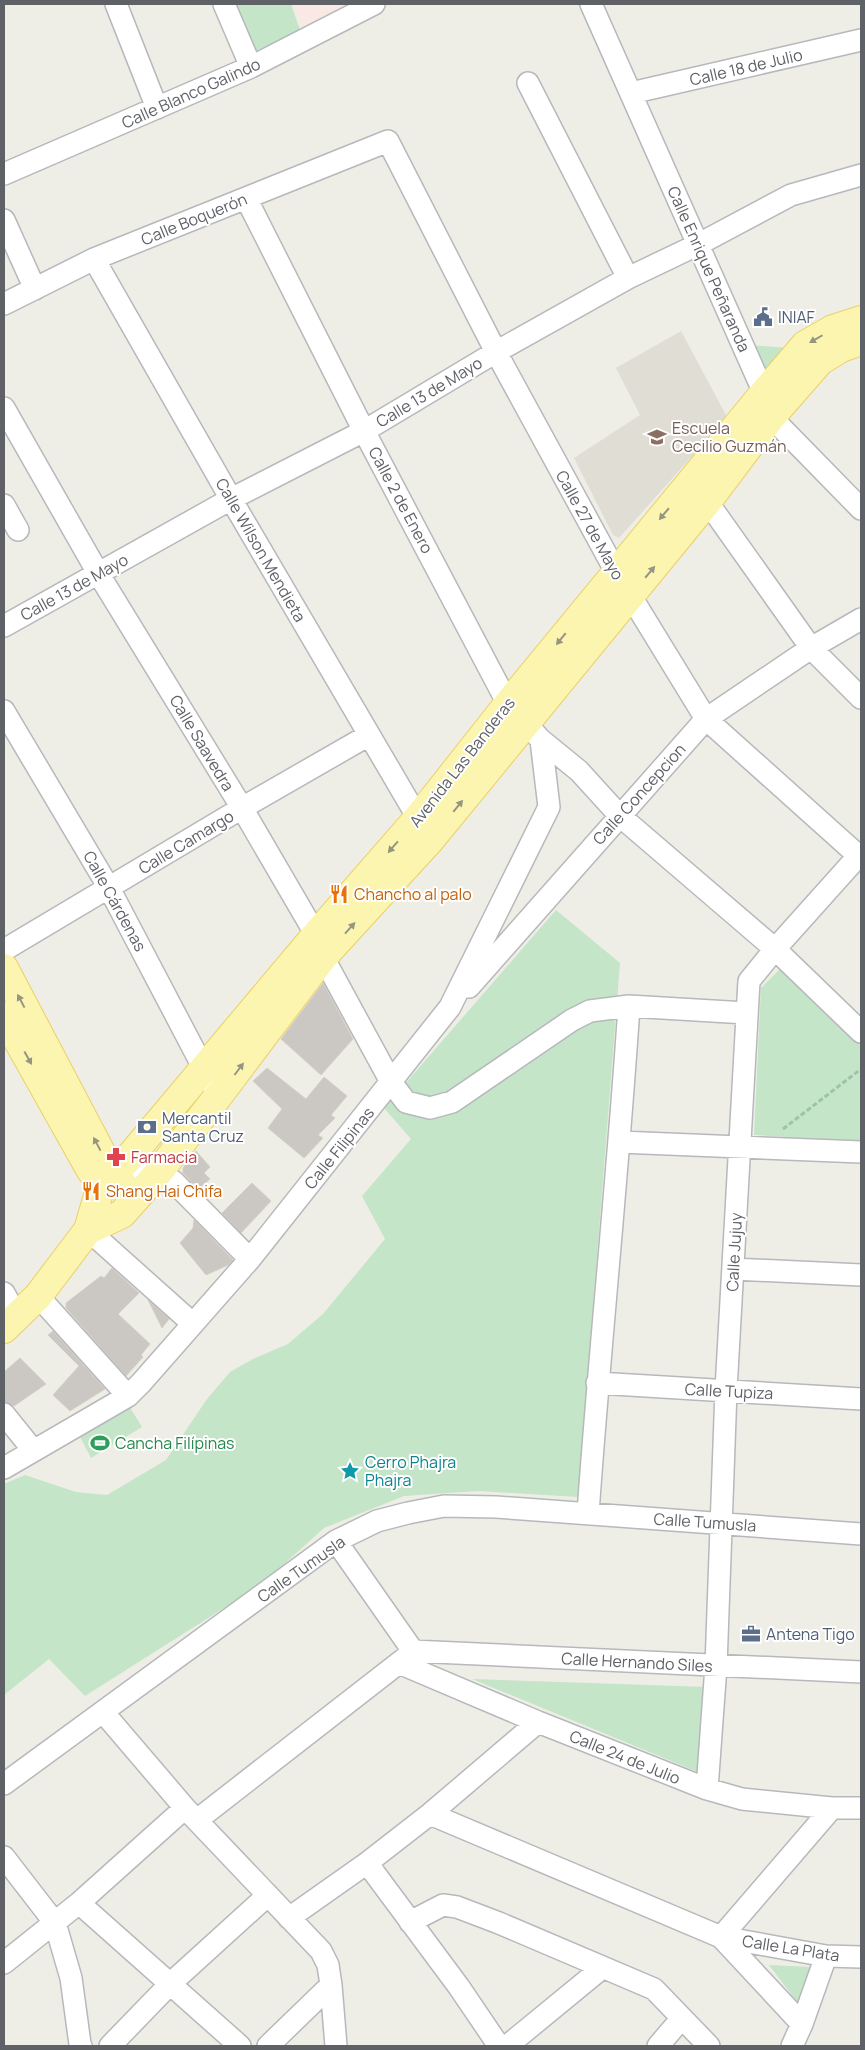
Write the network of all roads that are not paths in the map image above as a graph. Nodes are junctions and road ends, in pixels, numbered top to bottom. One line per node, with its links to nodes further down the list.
1 (116, 4): 9 (street)
2 (224, 4): 6 (street)
3 (374, 4): 6 (street, Calle Blanco Galindo)
4 (591, 4): 8 (street, Calle Enrique Peñaranda)
5 (861, 40): 8 (street, Calle 18 de Julio)
6 (251, 67): 9 (street, Calle Blanco Galindo)
7 (528, 83): 17 (street)
8 (631, 93): 15 (street, Calle Enrique Peñaranda)
9 (157, 108): 11 (street, Calle Blanco Galindo)
10 (388, 141): 13 (street, Calle Boquerón); 22 (street, Calle 27 de Mayo)
11 (4, 174)
12 (861, 175): 15 (street, Calle 13 de Mayo)
13 (246, 198): 16 (street, Calle Boquerón); 25 (street, Calle 2 de Enero)
14 (4, 220): 18 (street)
15 (699, 244): 17 (street, Calle 13 de Mayo); 23 (street, Calle Enrique Peñaranda)
16 (94, 259): 18 (street, Calle Boquerón); 27 (street, Calle Wilson Mendieta)
17 (628, 278): 22 (street, Calle 13 de Mayo)
18 (35, 290): 19 (street, Calle Boquerón)
19 (4, 304)
20 (861, 320): 23 (main road, Avenida Las Banderas, one-way to 23)
21 (861, 341): 23 (main road, Avenida Las Banderas)
22 (496, 352): 25 (street, Calle 13 de Mayo); 32 (street, Calle 27 de Mayo)
23 (768, 405): 26 (main road, Avenida Las Banderas); 28 (main road, Avenida Las Banderas); 30 (street, Calle Enrique Peñaranda)
24 (4, 408): 33 (street, Calle Saavedra)
25 (364, 431): 27 (street, Calle 13 de Mayo); 39 (street, Calle 2 de Enero)
26 (691, 481): 28 (street); 32 (main road, Avenida Las Banderas, one-way to 32)
27 (231, 499): 33 (street, Calle 13 de Mayo); 43 (street, Calle Wilson Mendieta)
28 (708, 502): 34 (main road, Avenida Las Banderas, one-way to 28); 37 (street)
29 (4, 505): 31 (street)
30 (861, 509)
31 (18, 530)
32 (616, 572): 34 (street, Calle 27 de Mayo); 39 (main road, Avenida Las Banderas, one-way to 39)
33 (98, 573): 36 (street, Calle 13 de Mayo); 44 (street, Calle Saavedra)
34 (629, 596): 41 (street, Calle 27 de Mayo); 42 (main road, Avenida Las Banderas)
35 (861, 619): 37 (street, Calle Concepcion)
36 (4, 626)
37 (811, 648): 38 (street); 41 (street, Calle Concepcion)
38 (861, 698)
39 (508, 704): 42 (street, Calle 2 de Enero); 46 (main road, Avenida Las Banderas)
40 (4, 711): 48 (street, Calle Cárdenas)
41 (706, 719): 45 (street, Calle Concepcion); 47 (street, Calle 27 de Mayo)
42 (533, 732): 45 (street, Calle 2 de Enero); 46 (main road, Avenida Las Banderas, one-way to 42); 54 (street, Calle Filipinas)
43 (369, 734): 44 (street, Calle Camargo); 46 (street, Calle Wilson Mendieta)
44 (242, 808): 48 (street, Calle Camargo); 49 (street, Calle Saavedra)
45 (620, 816): 50 (street, Calle 2 de Enero); 54 (street, Calle Concepcion)
46 (424, 829): 49 (main road, Avenida Las Banderas)
47 (860, 855): 50 (street)
48 (109, 888): 51 (street, Calle Camargo); 58 (street, Calle Cárdenas)
49 (320, 946): 58 (main road, Avenida Las Banderas); 59 (street, Calle Saavedra); 60 (main road, Avenida Las Banderas, one-way to 49)
50 (775, 949): 55 (street, Calle Jujuy); 57 (street, Calle 2 de Enero)
51 (4, 950)
52 (4, 968): 64 (main road, one-way to 52)
53 (629, 1006): 55 (street, Calle Saavedra); 59 (street, Calle Saavedra); 61 (street)
54 (450, 1008): 59 (street, Calle Filipinas)
55 (746, 1013): 62 (street, Calle Jujuy)
56 (4, 1016): 64 (main road, one-way to 64)
57 (861, 1032)
58 (204, 1069): 60 (street, Calle Cárdenas); 64 (main road, Avenida Las Banderas)
59 (391, 1082): 67 (street, Calle Filipinas)
60 (219, 1095): 65 (main road, Avenida Las Banderas)
61 (620, 1142): 62 (street); 74 (street)
62 (749, 1148): 63 (street); 68 (street, Calle Jujuy)
63 (861, 1152)
64 (114, 1174): 65 (main road); 66 (main road, Avenida Las Banderas)
65 (137, 1197): 66 (main road, Avenida Las Banderas); 67 (street)
66 (88, 1230): 71 (main road, Avenida Las Banderas); 73 (street)
67 (250, 1258): 73 (street, Calle Filipinas)
68 (733, 1269): 69 (street); 75 (street, Calle Jujuy)
69 (861, 1275)
70 (4, 1293): 72 (street)
71 (38, 1296): 72 (main road, Avenida Las Banderas); 76 (street)
72 (10, 1323)
73 (192, 1323): 76 (street, Calle Filipinas)
74 (597, 1383): 75 (street, Calle Tupiza); 81 (street)
75 (726, 1390): 77 (street, Calle Tupiza); 82 (street, Calle Jujuy)
76 (128, 1396): 79 (street, Calle Filipinas)
77 (861, 1399)
78 (4, 1414): 79 (street)
79 (33, 1450): 80 (street, Calle Filipinas)
80 (4, 1468)
81 (588, 1513): 82 (street, Calle Tumusla); 84 (street, Calle Tumusla)
82 (720, 1523): 83 (street, Calle Tumusla); 86 (street, Calle Jujuy)
83 (861, 1534)
84 (336, 1542): 85 (street); 88 (street, Calle Tumusla)
85 (406, 1657): 86 (street, Calle Hernando Siles); 89 (street, Calle 24 de Julio); 94 (street)
86 (716, 1666): 87 (street, Calle Hernando Siles); 91 (street, Calle Jujuy)
87 (861, 1672)
88 (103, 1712): 90 (street, Calle Tumusla); 94 (street)
89 (538, 1722): 91 (street, Calle 24 de Julio); 95 (street)
90 (4, 1784)
91 (707, 1789): 92 (street, Calle 24 de Julio)
92 (832, 1808): 93 (street, Calle 24 de Julio); 103 (street)
93 (861, 1808)
94 (191, 1814): 98 (street); 99 (street)
95 (430, 1814): 97 (street); 103 (street)
96 (4, 1857): 102 (street)
97 (367, 1863): 100 (street); 101 (street)
98 (268, 1895): 100 (street); 108 (street)
99 (78, 1903): 102 (street); 108 (street)
100 (289, 1918): 109 (street)
101 (410, 1922): 107 (street); 117 (street)
102 (55, 1923): 106 (street); 112 (street)
103 (721, 1937): 104 (street, Calle La Plata); 111 (street)
104 (826, 1956): 105 (street, Calle La Plata); 111 (street)
105 (861, 1957)
106 (4, 1963)
107 (602, 1968): 110 (street); 118 (street)
108 (170, 1984): 113 (street); 114 (street)
109 (331, 1985): 115 (street); 116 (street)
110 (682, 2018): 119 (street); 120 (street)
111 (802, 2024): 121 (street)
112 (81, 2046)
113 (110, 2046)
114 (240, 2046)
115 (268, 2046)
116 (336, 2046)
117 (499, 2046)
118 (507, 2046)
119 (658, 2046)
120 (708, 2046)
121 (792, 2046)

